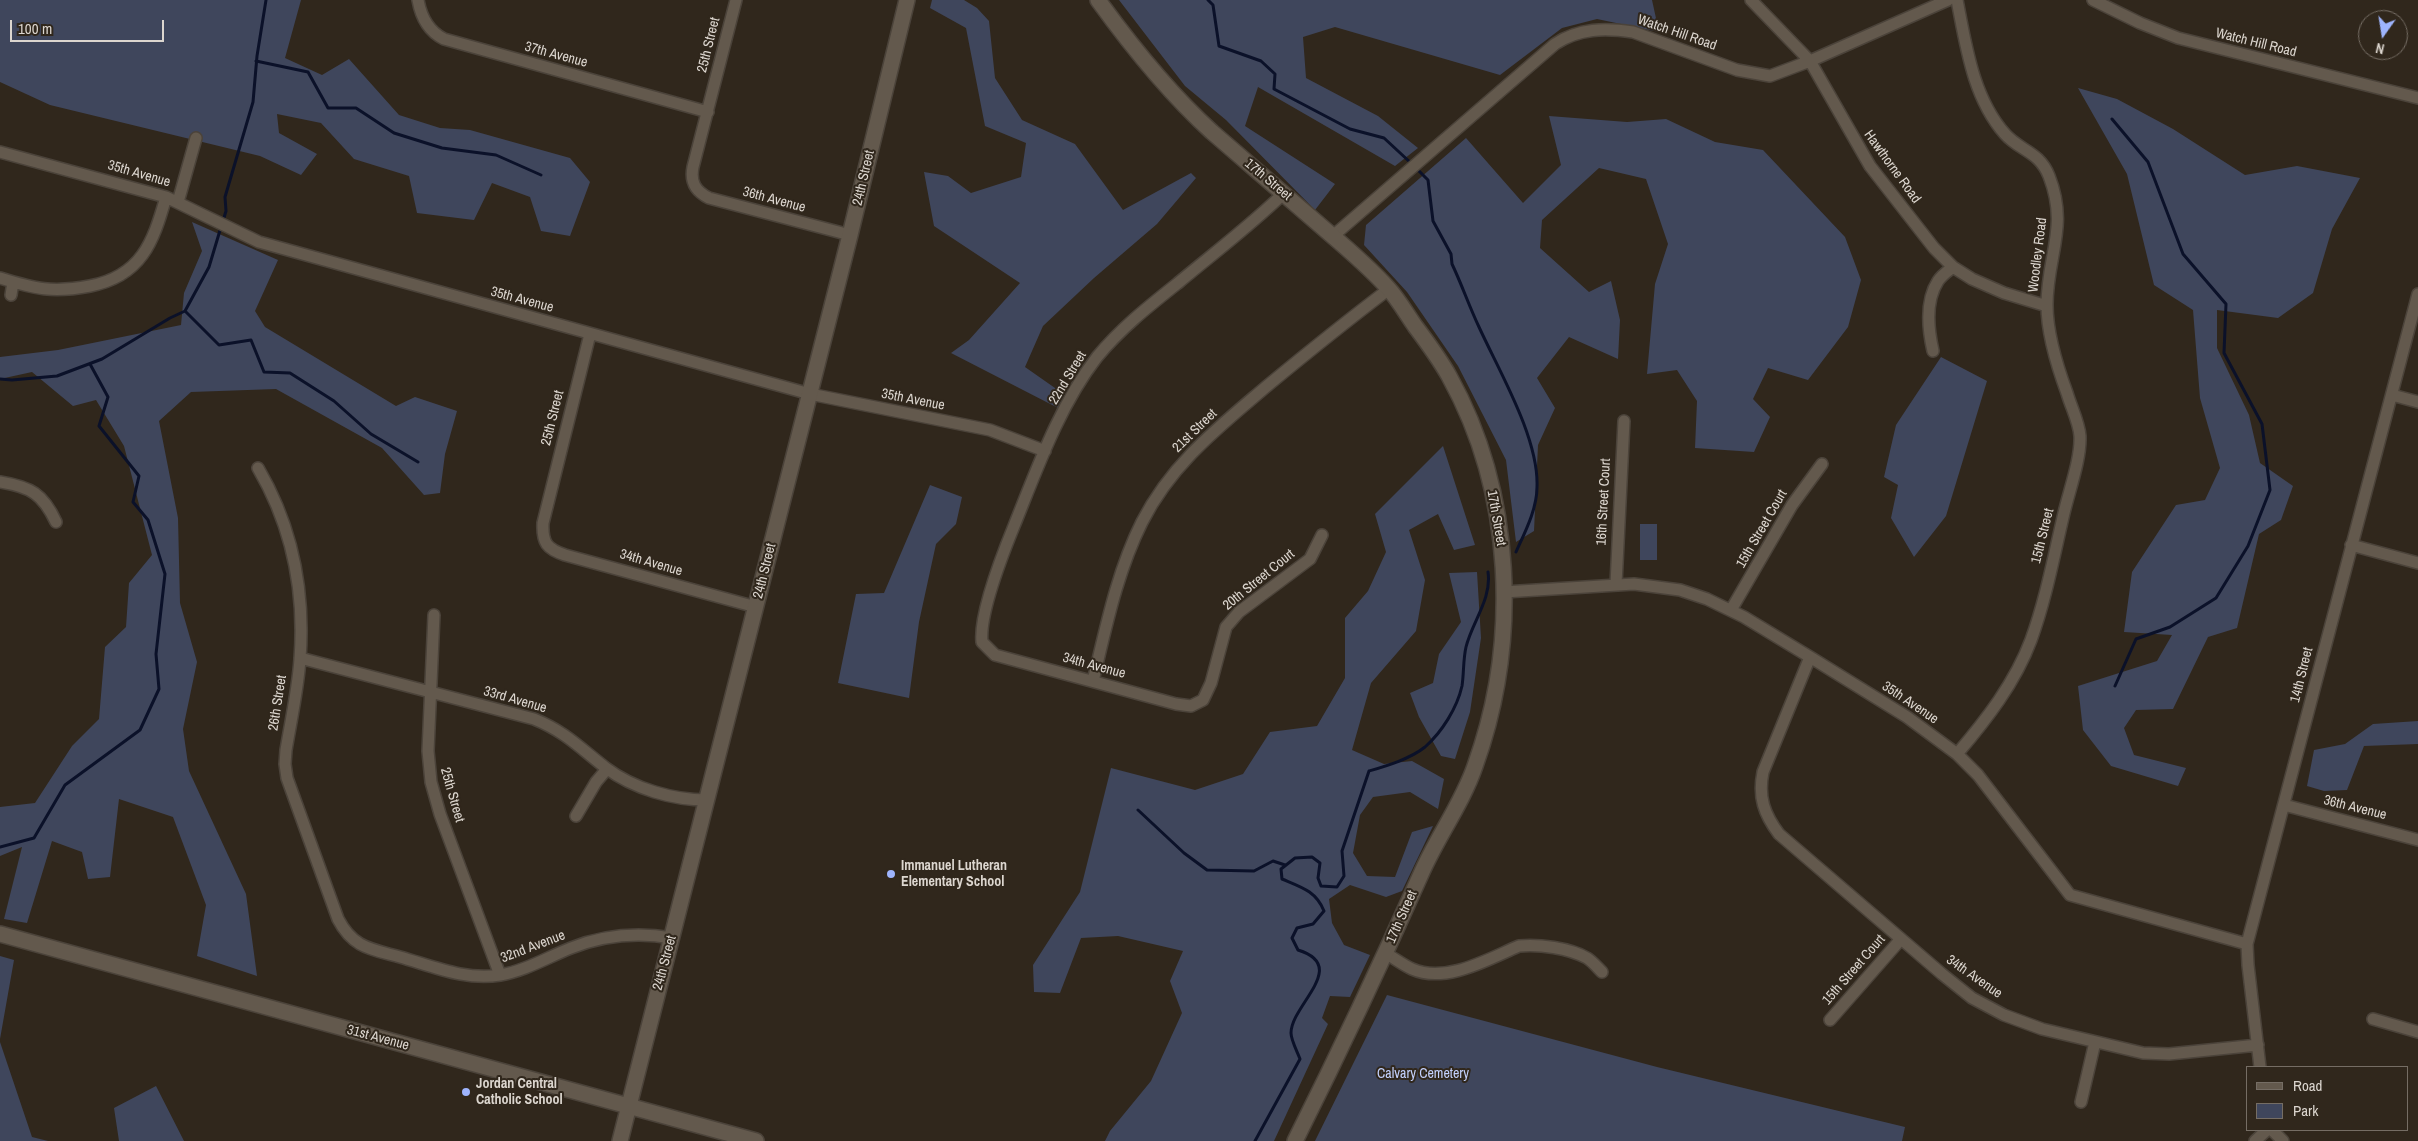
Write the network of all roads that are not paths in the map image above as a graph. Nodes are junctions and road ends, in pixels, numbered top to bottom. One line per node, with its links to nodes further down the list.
1 (418, 0): 11 (street, 37th Avenue)
2 (736, 0): 11 (street, 25th Street)
3 (907, 0): 18 (street, 24th Street)
4 (1098, 0): 15 (street, 17th Street)
5 (1751, 0): 9 (street, Hawthorne Road)
6 (1948, 0): 9 (street, Watch Hill Road)
7 (1957, 0): 26 (street, Woodley Road)
8 (2093, 0): 10 (street, Watch Hill Road)
9 (1810, 61): 19 (street, Watch Hill Road); 20 (street, Hawthorne Road)
10 (2418, 98)
11 (708, 112): 14 (street, 25th Street)
12 (196, 138): 17 (street)
13 (0, 152): 16 (street, 35th Avenue)
14 (694, 186): 18 (street, 36th Avenue)
15 (1284, 193): 19 (street, 17th Street); 33 (street, 22nd Street)
16 (166, 197): 17 (street, 35th Avenue); 22 (street)
17 (178, 202): 27 (street, 35th Avenue)
18 (850, 235): 29 (street, 24th Street)
19 (1333, 236): 23 (street, 17th Street)
20 (1953, 267): 26 (street, Hawthorne Road); 28 (street)
21 (0, 278): 22 (street)
22 (14, 282): 25 (street)
23 (1389, 289): 43 (street, 17th Street); 50 (street, 21st Street)
24 (2418, 294): 30 (street, 14th Street)
25 (11, 295)
26 (2047, 306): 53 (street, 15th Street)
27 (590, 334): 29 (street, 35th Avenue); 39 (street, 25th Street)
28 (1933, 351)
29 (810, 394): 33 (street, 35th Avenue); 44 (street, 24th Street)
30 (2392, 395): 31 (street); 40 (street, 14th Street)
31 (2418, 402)
32 (1624, 421): 42 (street, 16th Street Court)
33 (1045, 451): 47 (street, 22nd Street)
34 (1822, 464): 45 (street, 15th Street Court)
35 (258, 468): 49 (street, 26th Street)
36 (0, 482): 37 (street)
37 (56, 522)
38 (1322, 535): 52 (street, 20th Street Court)
39 (543, 540): 44 (street, 34th Avenue)
40 (2351, 545): 41 (street); 56 (street, 14th Street)
41 (2418, 563)
42 (1616, 584): 43 (street, 35th Avenue); 45 (street, 35th Avenue)
43 (1504, 592): 64 (street, 17th Street)
44 (756, 607): 55 (street, 24th Street)
45 (1731, 610): 48 (street, 35th Avenue)
46 (434, 614): 51 (street, 25th Street)
47 (985, 647): 50 (street, 34th Avenue)
48 (1810, 657): 53 (street, 35th Avenue); 62 (street, 34th Avenue)
49 (300, 658): 51 (street, 33rd Avenue); 60 (street, 26th Street)
50 (1093, 681): 52 (street, 34th Avenue)
51 (431, 692): 54 (street, 33rd Avenue); 66 (street, 25th Street)
52 (1197, 704)
53 (1957, 754): 63 (street, 35th Avenue)
54 (607, 769): 55 (street, 33rd Avenue); 57 (street)
55 (707, 800): 61 (street, 24th Street)
56 (2284, 805): 58 (street, 36th Avenue); 63 (street, 14th Street)
57 (576, 816)
58 (2418, 840)
59 (0, 934): 74 (street, 31st Avenue)
60 (349, 938): 66 (street, 32nd Avenue)
61 (672, 938): 66 (street, 32nd Avenue); 74 (street, 24th Street)
62 (1901, 939): 68 (street, 15th Street Court); 70 (street, 34th Avenue)
63 (2247, 944): 71 (street, 14th Street)
64 (1385, 953): 65 (street); 79 (street, 17th Street)
65 (1602, 972)
66 (500, 975)
67 (2373, 1019): 69 (street)
68 (1830, 1020)
69 (2418, 1032)
70 (2095, 1042): 71 (street, 34th Avenue); 73 (street)
71 (2258, 1045): 72 (street, 14th Street)
72 (2260, 1066)
73 (2081, 1102)
74 (628, 1107): 77 (street, 24th Street); 78 (street, 31st Avenue)
75 (2266, 1131): 80 (street)
76 (2273, 1131): 81 (street)
77 (620, 1141)
78 (756, 1141)
79 (1295, 1141)
80 (2255, 1141)
81 (2282, 1141)

